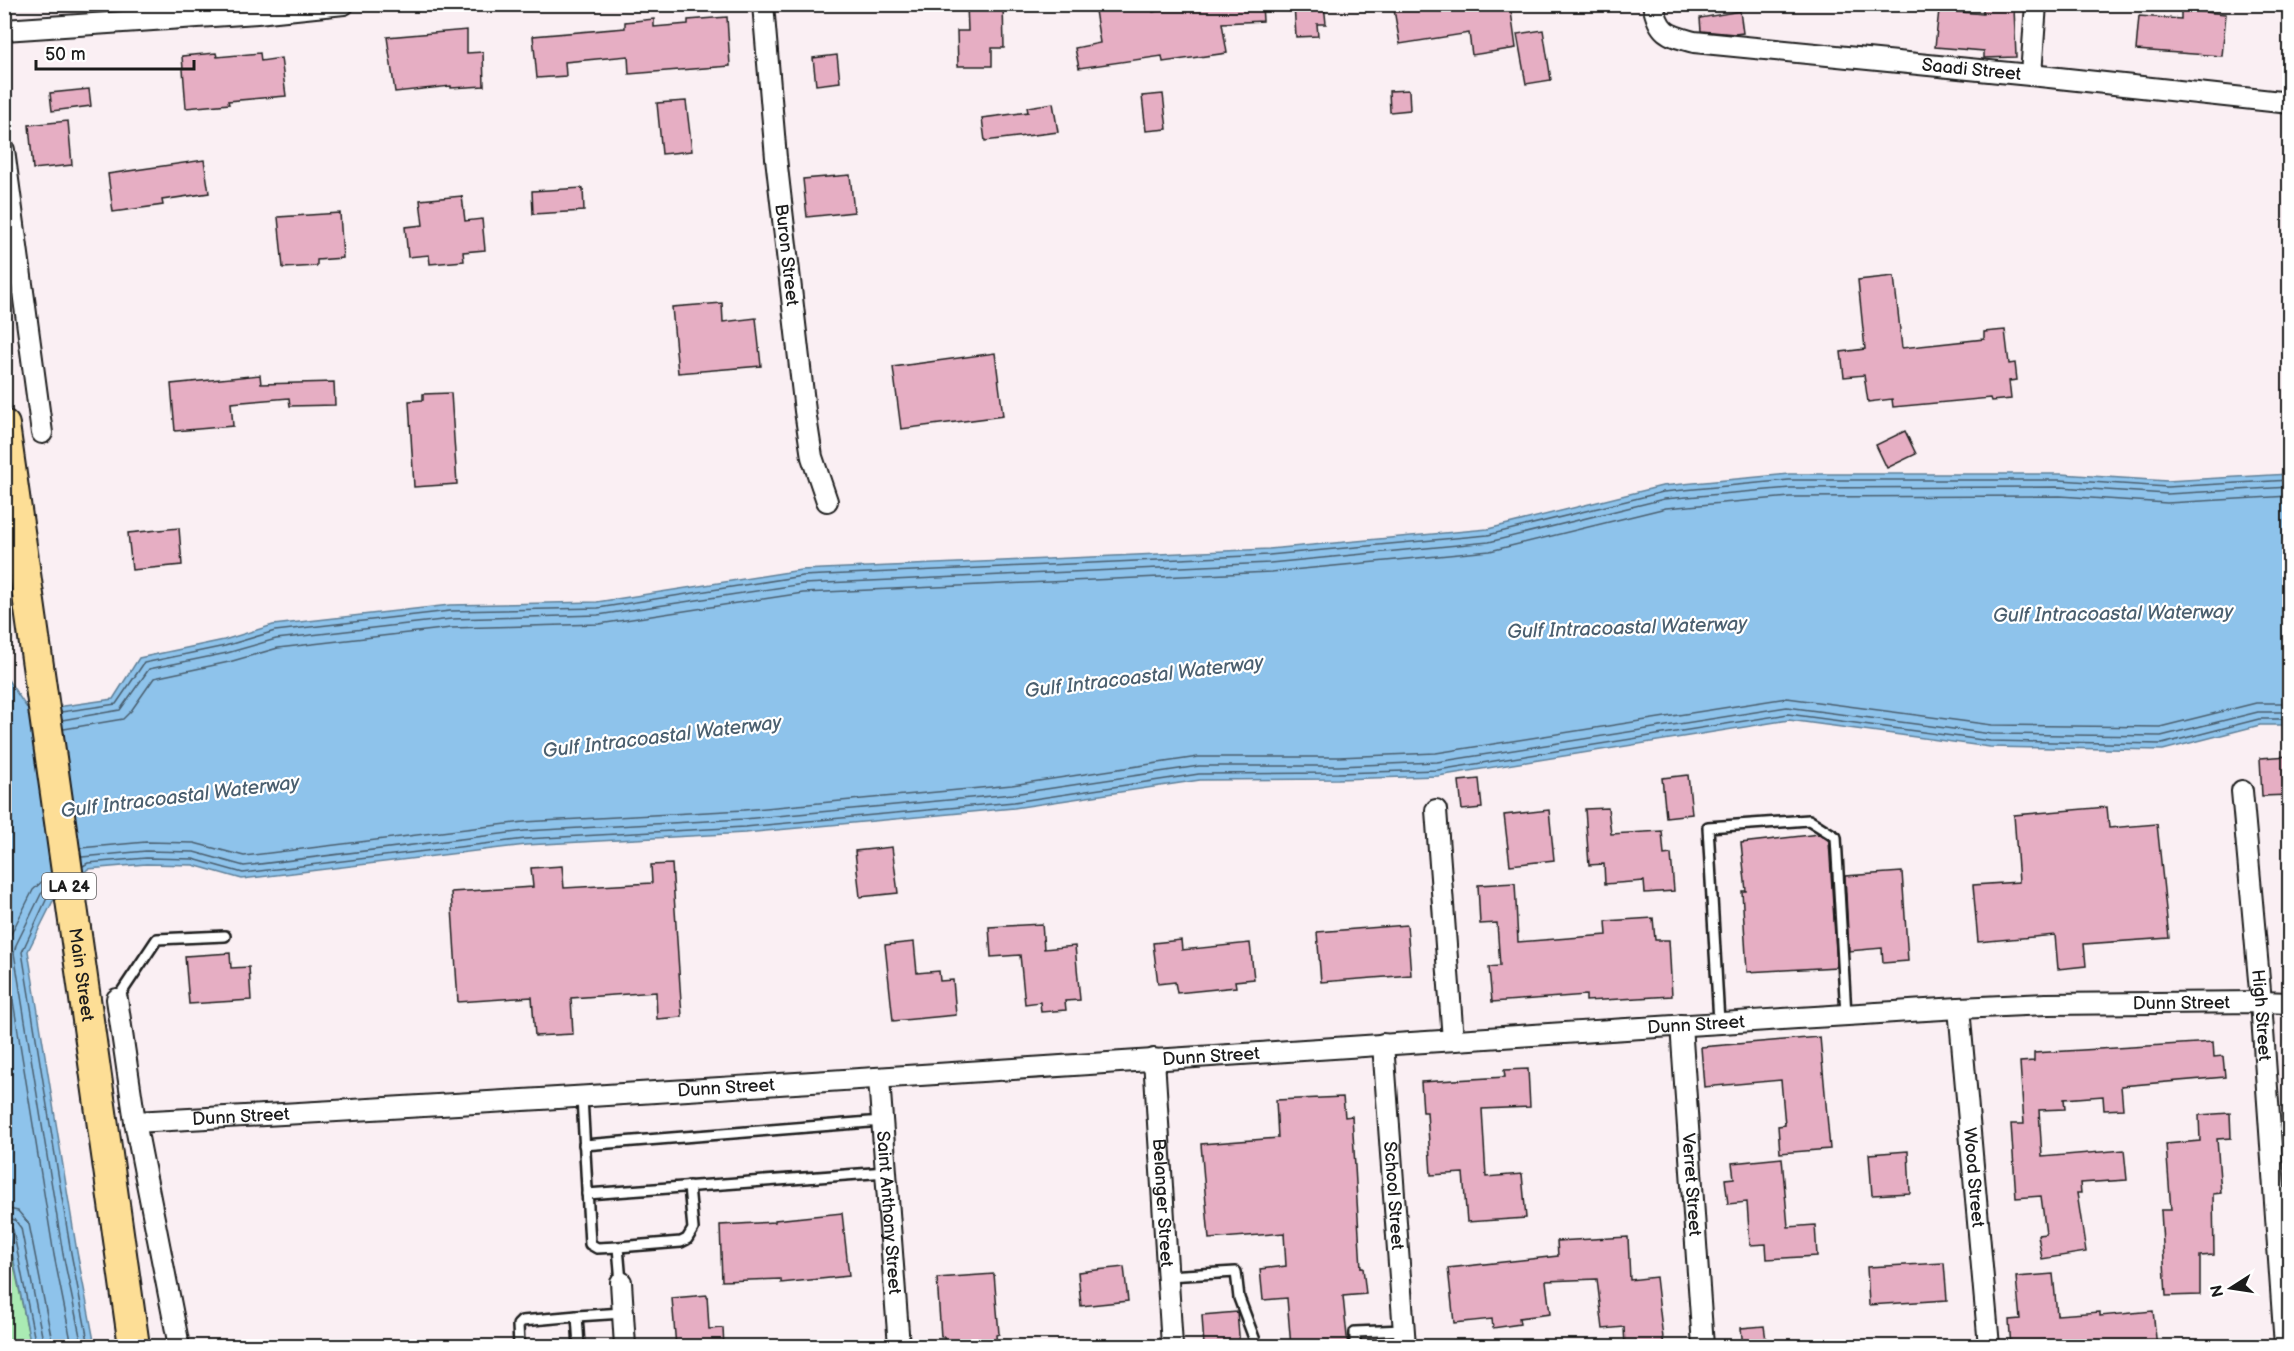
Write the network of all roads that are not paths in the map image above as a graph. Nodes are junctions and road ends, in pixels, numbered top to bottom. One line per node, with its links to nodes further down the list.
1 (344, 4): 5 (street)
2 (763, 4): 11 (street, Buron Street)
3 (1653, 4): 6 (street, Saadi Street)
4 (2036, 4): 6 (street)
5 (4, 30)
6 (2031, 75): 7 (street, Saadi Street)
7 (2289, 103)
8 (4, 150): 10 (street)
9 (4, 425): 39 (main road, Main Street / LA 24)
10 (42, 433)
11 (827, 501)
12 (2241, 791): 16 (street, High Street)
13 (1436, 810): 22 (street)
14 (225, 936): 15 (lane)
15 (117, 999): 28 (street, Main Street)
16 (2261, 1002): 17 (street, Dunn Street); 18 (street, Dunn Street); 50 (street, High Street)
17 (2289, 1003)
18 (1959, 1008): 19 (street, Dunn Street); 49 (street, Wood Street)
19 (1846, 1015): 20 (street, Dunn Street); 20 (lane)
20 (1719, 1022): 21 (street, Dunn Street)
21 (1681, 1025): 22 (street, Dunn Street); 48 (street, Verret Street)
22 (1453, 1040): 23 (street, Dunn Street)
23 (1383, 1044): 24 (street, Dunn Street); 38 (street, School Street)
24 (1154, 1059): 25 (street, Dunn Street); 34 (street, Belanger Street)
25 (879, 1079): 26 (street, Dunn Street); 27 (street, Saint Anthony Street)
26 (582, 1097): 28 (street, Dunn Street); 29 (lane)
27 (882, 1121): 29 (lane); 30 (street, Saint Anthony Street)
28 (135, 1122): 40 (street, Main Street)
29 (584, 1144): 32 (lane)
30 (886, 1172): 31 (lane); 44 (street, Saint Anthony Street)
31 (688, 1186): 32 (lane); 33 (lane)
32 (587, 1194): 33 (lane)
33 (618, 1247): 35 (lane)
34 (1167, 1276): 45 (street, Belanger Street); 46 (lane)
35 (621, 1282): 36 (street)
36 (623, 1313): 37 (lane); 43 (street)
37 (577, 1316): 41 (lane); 42 (lane)
38 (1405, 1338): 47 (lane)
39 (134, 1347)
40 (179, 1347)
41 (519, 1347)
42 (579, 1347)
43 (625, 1347)
44 (899, 1347)
45 (1172, 1347)
46 (1257, 1347)
47 (1355, 1347)
48 (1703, 1347)
49 (1989, 1347)
50 (2284, 1347)

